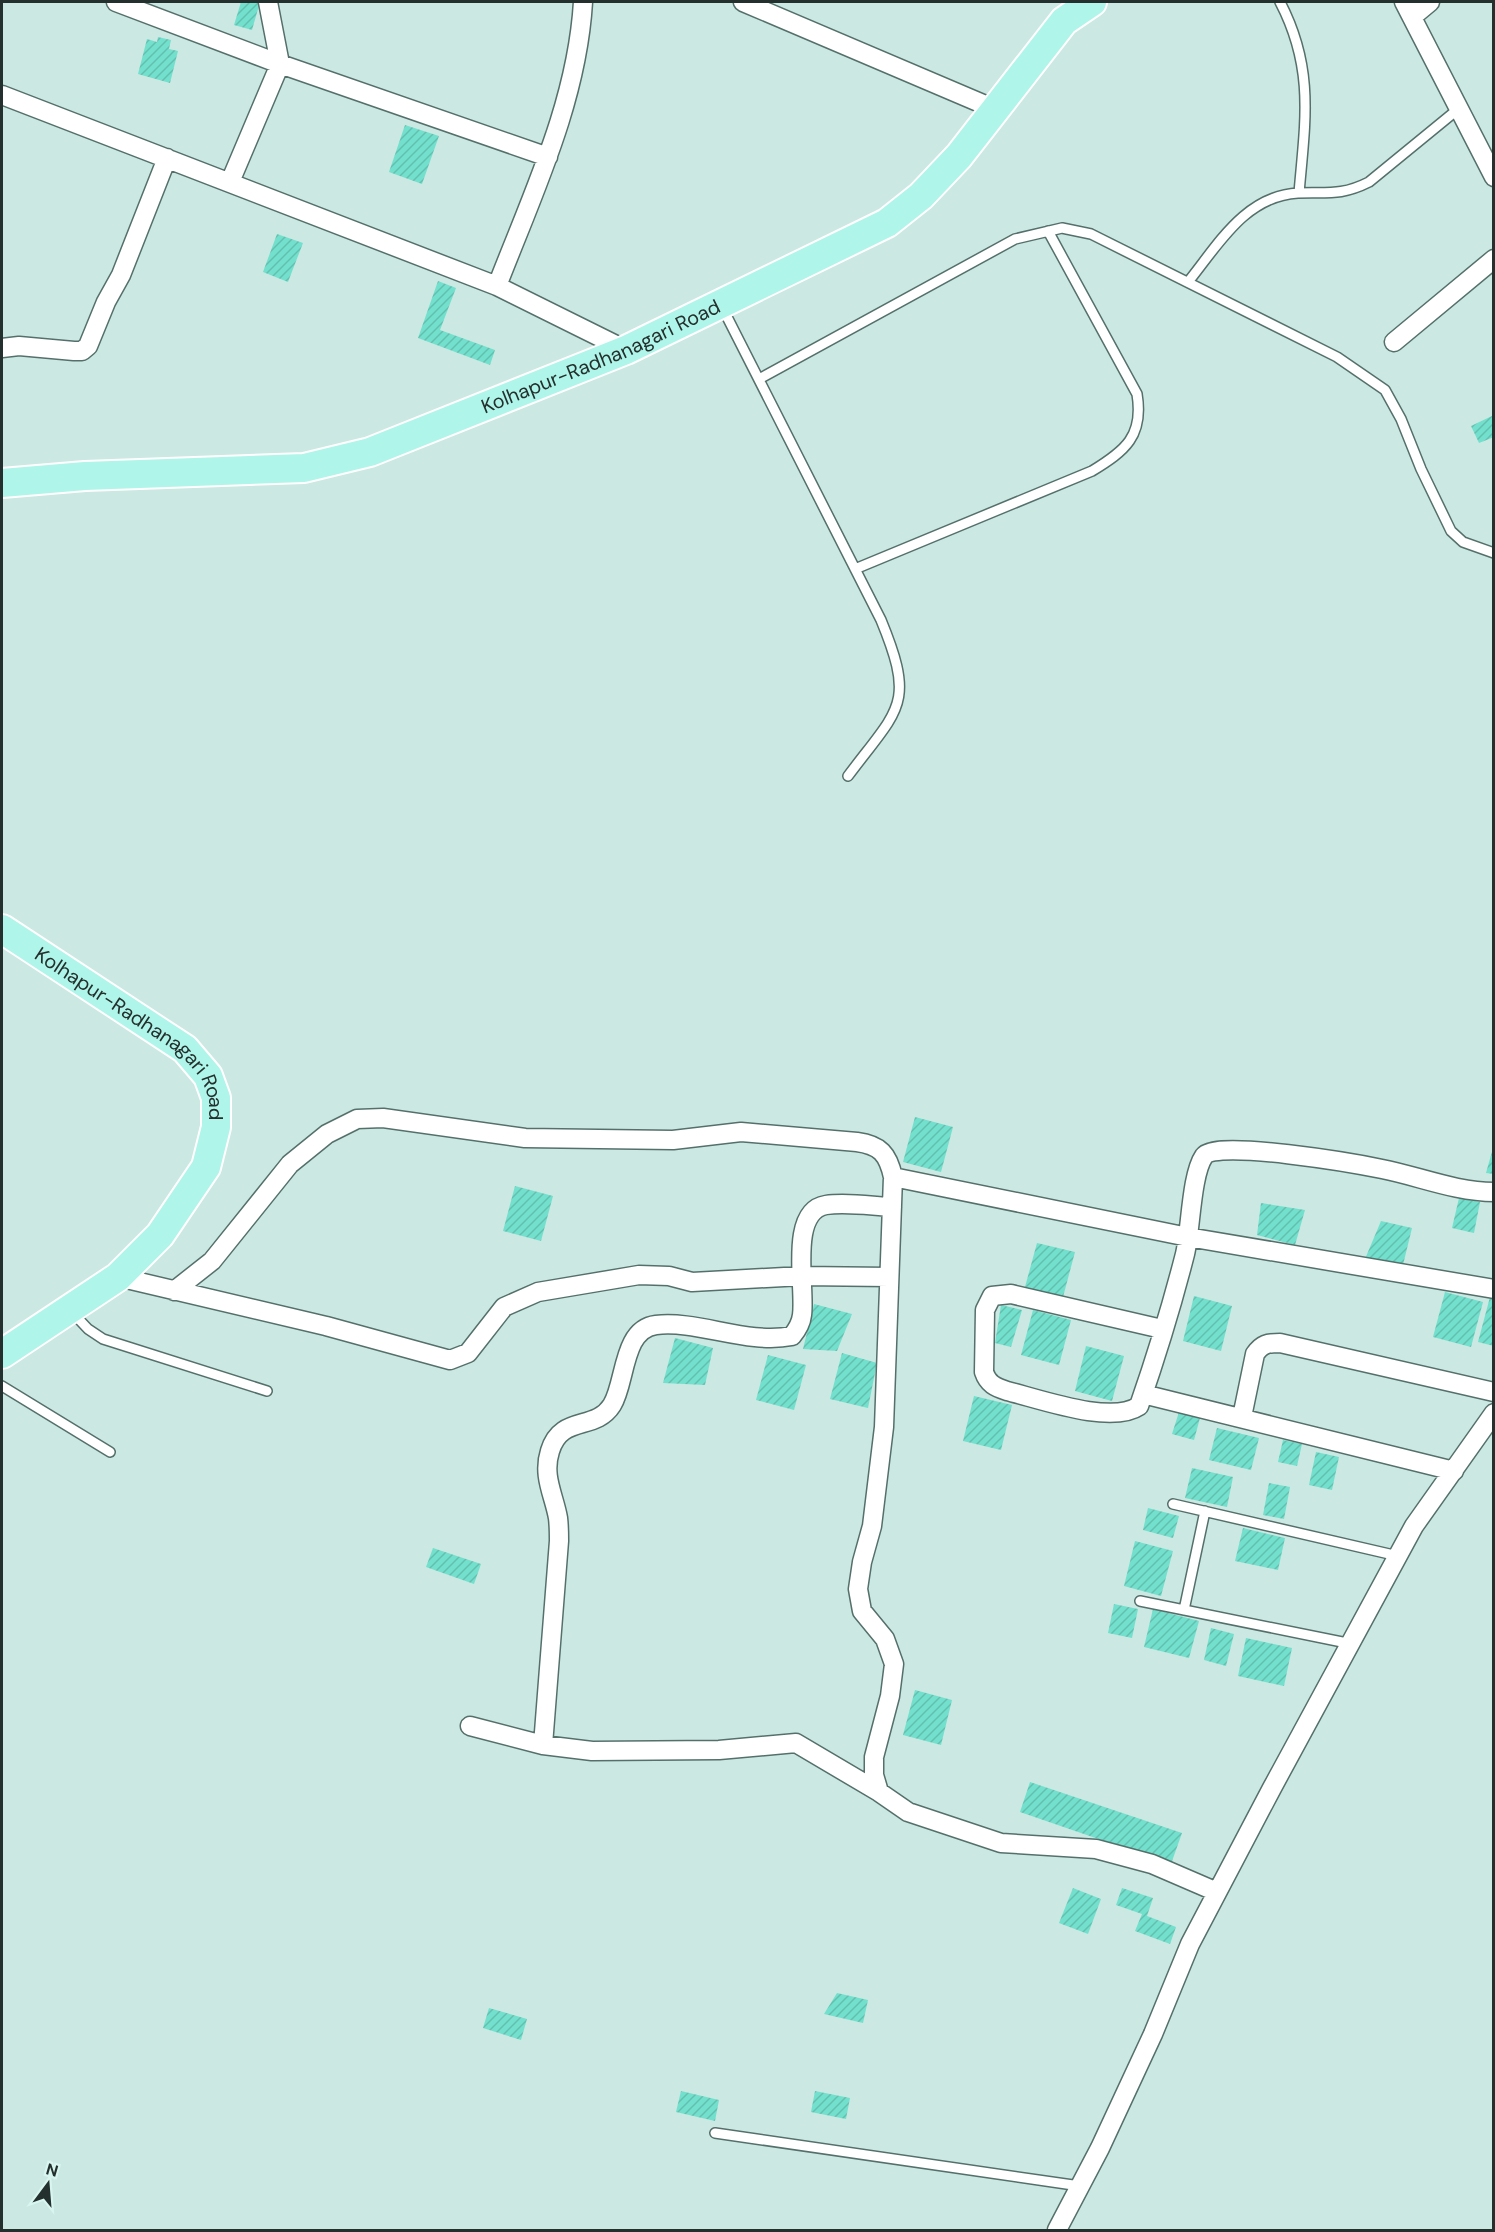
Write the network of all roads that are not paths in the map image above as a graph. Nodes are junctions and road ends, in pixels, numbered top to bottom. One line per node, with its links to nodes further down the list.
1 (117, 2): 9 (street)
2 (268, 2): 9 (street)
3 (583, 2): 14 (street)
4 (743, 2): 11 (street)
5 (1092, 2): 11 (main road, Kolhapur-Radhanagari Road)
6 (1280, 2): 18 (lane)
7 (1430, 2): 8 (street)
8 (1408, 9): 12 (street)
9 (280, 64): 14 (street); 17 (street)
10 (2, 95): 15 (street)
11 (997, 110): 23 (main road, Kolhapur-Radhanagari Road)
12 (1457, 110): 13 (street); 18 (lane)
13 (1488, 150): 16 (street)
14 (548, 157): 22 (street)
15 (167, 158): 17 (street); 25 (street)
16 (1494, 177)
17 (230, 182): 22 (street)
18 (1299, 193): 21 (lane)
19 (1048, 231): 21 (lane); 27 (lane); 30 (lane)
20 (1494, 259): 24 (street)
21 (1188, 282): 29 (lane)
22 (496, 286): 26 (street)
23 (721, 305): 26 (main road, Kolhapur-Radhanagari Road); 27 (lane)
24 (1394, 342)
25 (2, 348)
26 (626, 350): 28 (main road, Kolhapur-Radhanagari Road)
27 (759, 379): 30 (lane)
28 (2, 483)
29 (1494, 553)
30 (855, 569): 31 (lane)
31 (848, 776)
32 (2, 929): 38 (main road, Kolhapur-Radhanagari Road)
33 (893, 1177): 35 (street); 36 (street); 41 (street)
34 (1494, 1192): 36 (street)
35 (892, 1207): 37 (street); 39 (street)
36 (1188, 1237): 40 (street); 43 (street)
37 (801, 1276): 39 (street); 41 (street); 60 (street)
38 (118, 1277): 41 (street); 42 (main road, Kolhapur-Radhanagari Road)
39 (888, 1277): 61 (street)
40 (1494, 1288)
41 (174, 1291)
42 (70, 1309): 44 (main road, Kolhapur-Radhanagari Road); 46 (lane)
43 (1162, 1329): 48 (street); 48 (street)
44 (2, 1354)
45 (2, 1386): 51 (lane)
46 (267, 1391)
47 (1494, 1392): 50 (street)
48 (1143, 1394): 50 (street)
49 (1492, 1417): 52 (street)
50 (1242, 1418): 52 (street)
51 (110, 1452)
52 (1454, 1471): 55 (street)
53 (1173, 1504): 54 (lane)
54 (1205, 1511): 55 (lane); 57 (lane)
55 (1399, 1556): 58 (street)
56 (1140, 1601): 57 (lane)
57 (1184, 1610): 58 (lane)
58 (1352, 1644): 62 (street)
59 (470, 1726): 60 (street)
60 (543, 1745): 61 (street)
61 (879, 1792): 62 (street)
62 (1217, 1892): 64 (street)
63 (715, 2133): 64 (lane)
64 (1080, 2186): 65 (street)
65 (1057, 2230)

